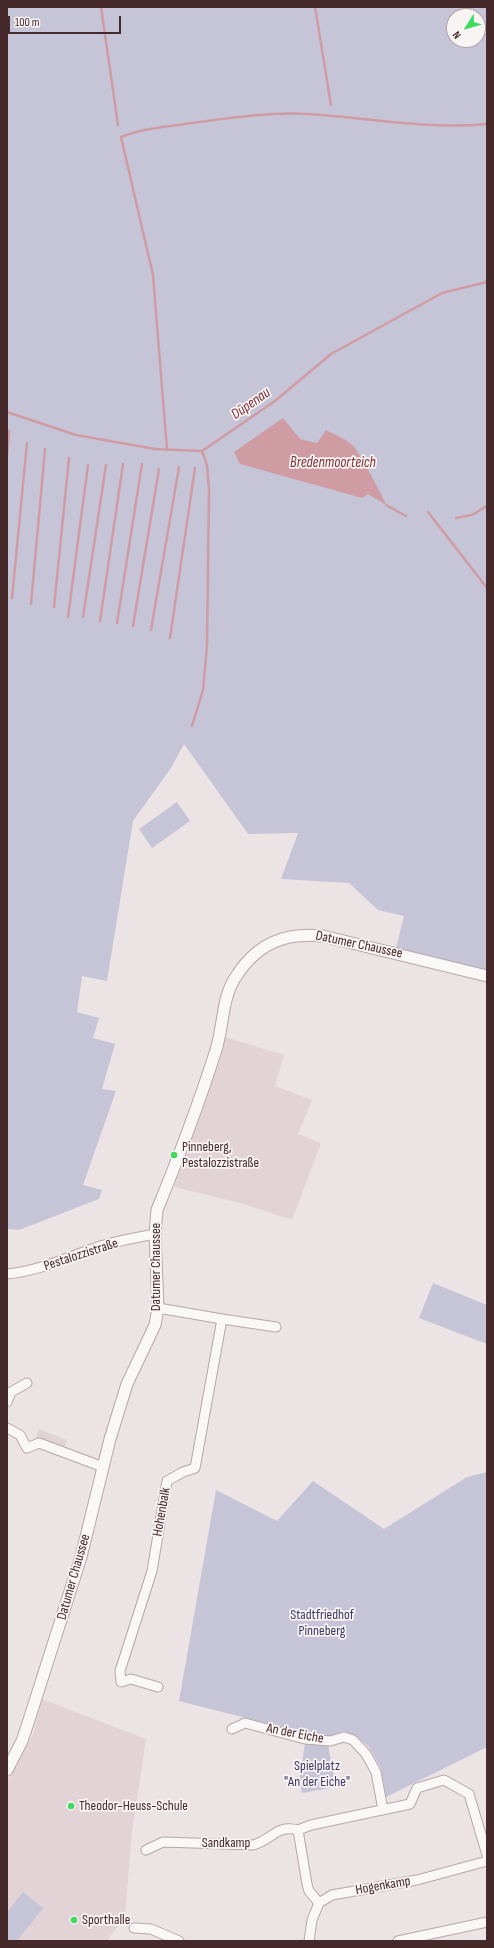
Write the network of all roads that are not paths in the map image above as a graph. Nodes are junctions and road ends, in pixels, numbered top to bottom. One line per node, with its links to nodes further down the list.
1 (487, 976): 2 (street, Datumer Chaussee)
2 (155, 1234): 3 (street, Pestalozzistraße); 4 (street, Datumer Chaussee)
3 (7, 1274)
4 (158, 1308): 5 (street); 10 (street, Datumer Chaussee)
5 (222, 1319): 6 (street); 11 (street, Hohenbalk)
6 (276, 1327)
7 (27, 1383): 8 (street)
8 (7, 1402)
9 (7, 1428): 10 (street)
10 (103, 1467): 13 (street, Datumer Chaussee)
11 (158, 1687)
12 (232, 1729): 14 (street, An der Eiche)
13 (7, 1770)
14 (383, 1810): 15 (street); 17 (street)
15 (298, 1830): 16 (street, Sandkamp); 19 (street)
16 (146, 1850)
17 (487, 1855)
18 (487, 1861): 19 (street, Hogenkamp)
19 (319, 1903): 23 (street)
20 (487, 1922): 24 (street)
21 (134, 1928): 22 (street)
22 (179, 1941)
23 (308, 1941)
24 (398, 1941)

